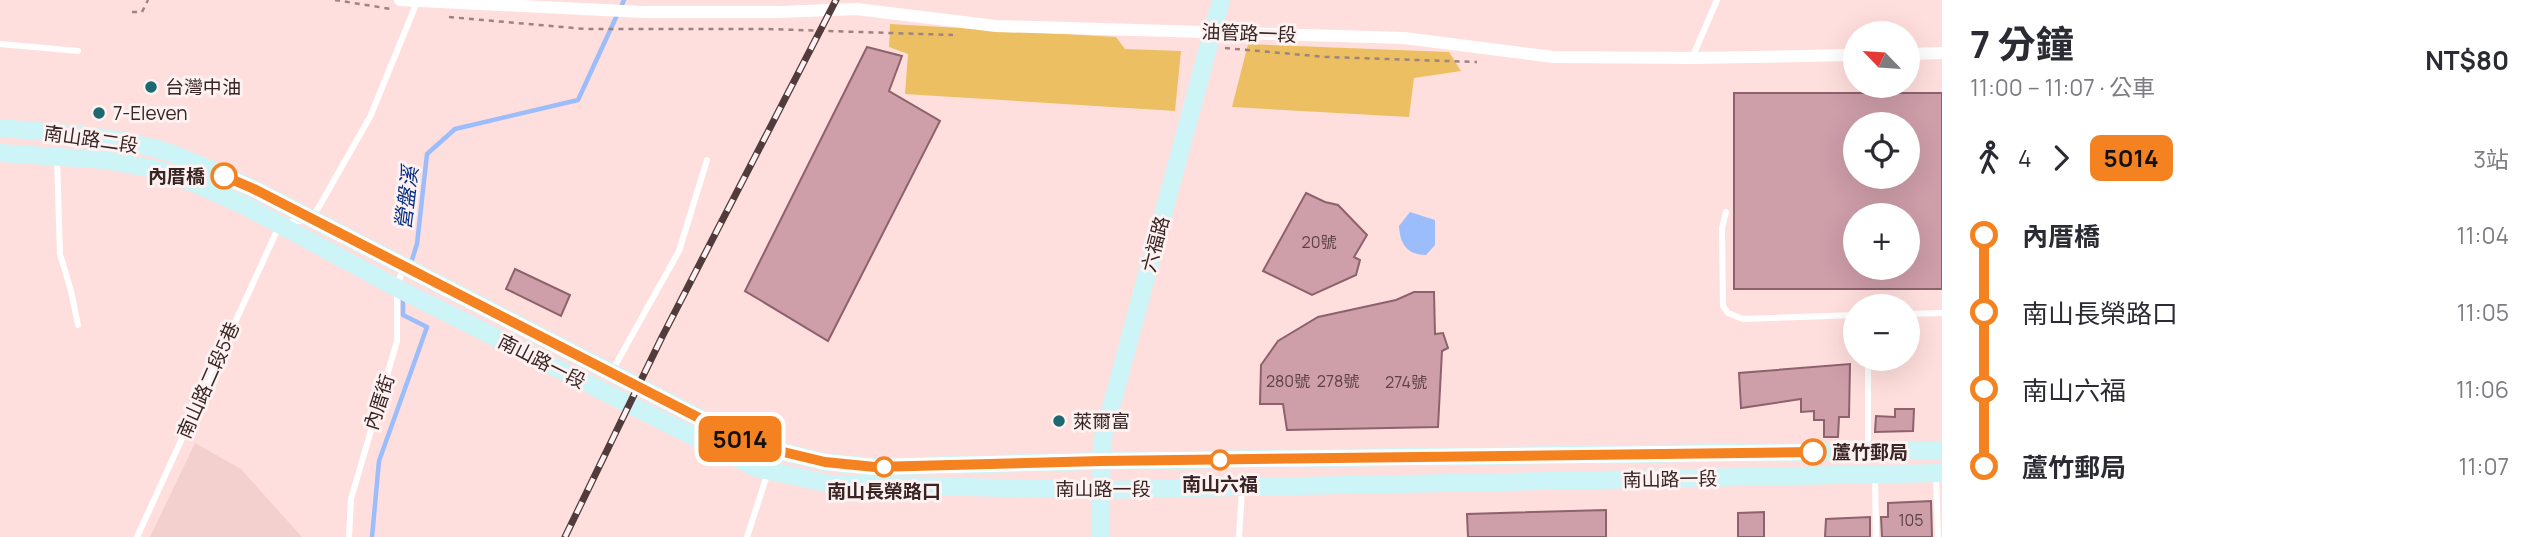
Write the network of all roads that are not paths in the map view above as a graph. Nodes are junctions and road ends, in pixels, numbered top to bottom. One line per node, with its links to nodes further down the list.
1 (400, 0): 4 (street)
2 (1221, 0): 5 (street, 六福路)
3 (1717, 0): 11 (lane)
4 (417, 1): 5 (street, 油管路一段); 17 (lane)
5 (1210, 39): 11 (street, 油管路一段); 29 (street, 六福路)
6 (0, 44): 7 (lane)
7 (78, 51)
8 (1942, 53): 9 (street)
9 (1920, 54)
10 (1843, 55): 11 (street, 油管路一段)
11 (1692, 58)
12 (0, 128): 17 (street, 南山路二段)
13 (0, 153): 14 (street, 南山路二段)
14 (57, 157): 18 (street, 南山路二段); 24 (lane)
15 (708, 160): 26 (lane)
16 (1726, 212): 23 (lane)
17 (312, 219): 18 (lane); 19 (street, 南山路二段)
18 (280, 223): 20 (street, 南山路二段); 35 (lane, 南山路二段5巷)
19 (405, 268): 20 (lane, 內厝街); 26 (street, 南山路一段)
20 (398, 288): 30 (street, 南山路一段); 36 (lane, 內厝街)
21 (1942, 313): 22 (lane)
22 (1920, 314)
23 (1843, 315)
24 (78, 325)
25 (1868, 371): 28 (lane)
26 (611, 374): 29 (street, 南山路一段)
27 (1942, 450): 28 (street, 南山路一段)
28 (1868, 451): 29 (street, 南山路一段); 32 (street)
29 (1101, 461): 34 (street, 六福路)
30 (769, 471): 34 (street, 南山路一段); 37 (lane)
31 (1939, 473): 32 (street, 南山路一段); 41 (lane)
32 (1872, 475): 33 (street, 南山路一段); 40 (lane)
33 (1243, 487): 34 (street, 南山路一段); 39 (lane)
34 (1100, 490): 38 (street, 六福路)
35 (137, 537)
36 (349, 537)
37 (747, 537)
38 (1100, 537)
39 (1239, 537)
40 (1876, 537)
41 (1938, 537)

